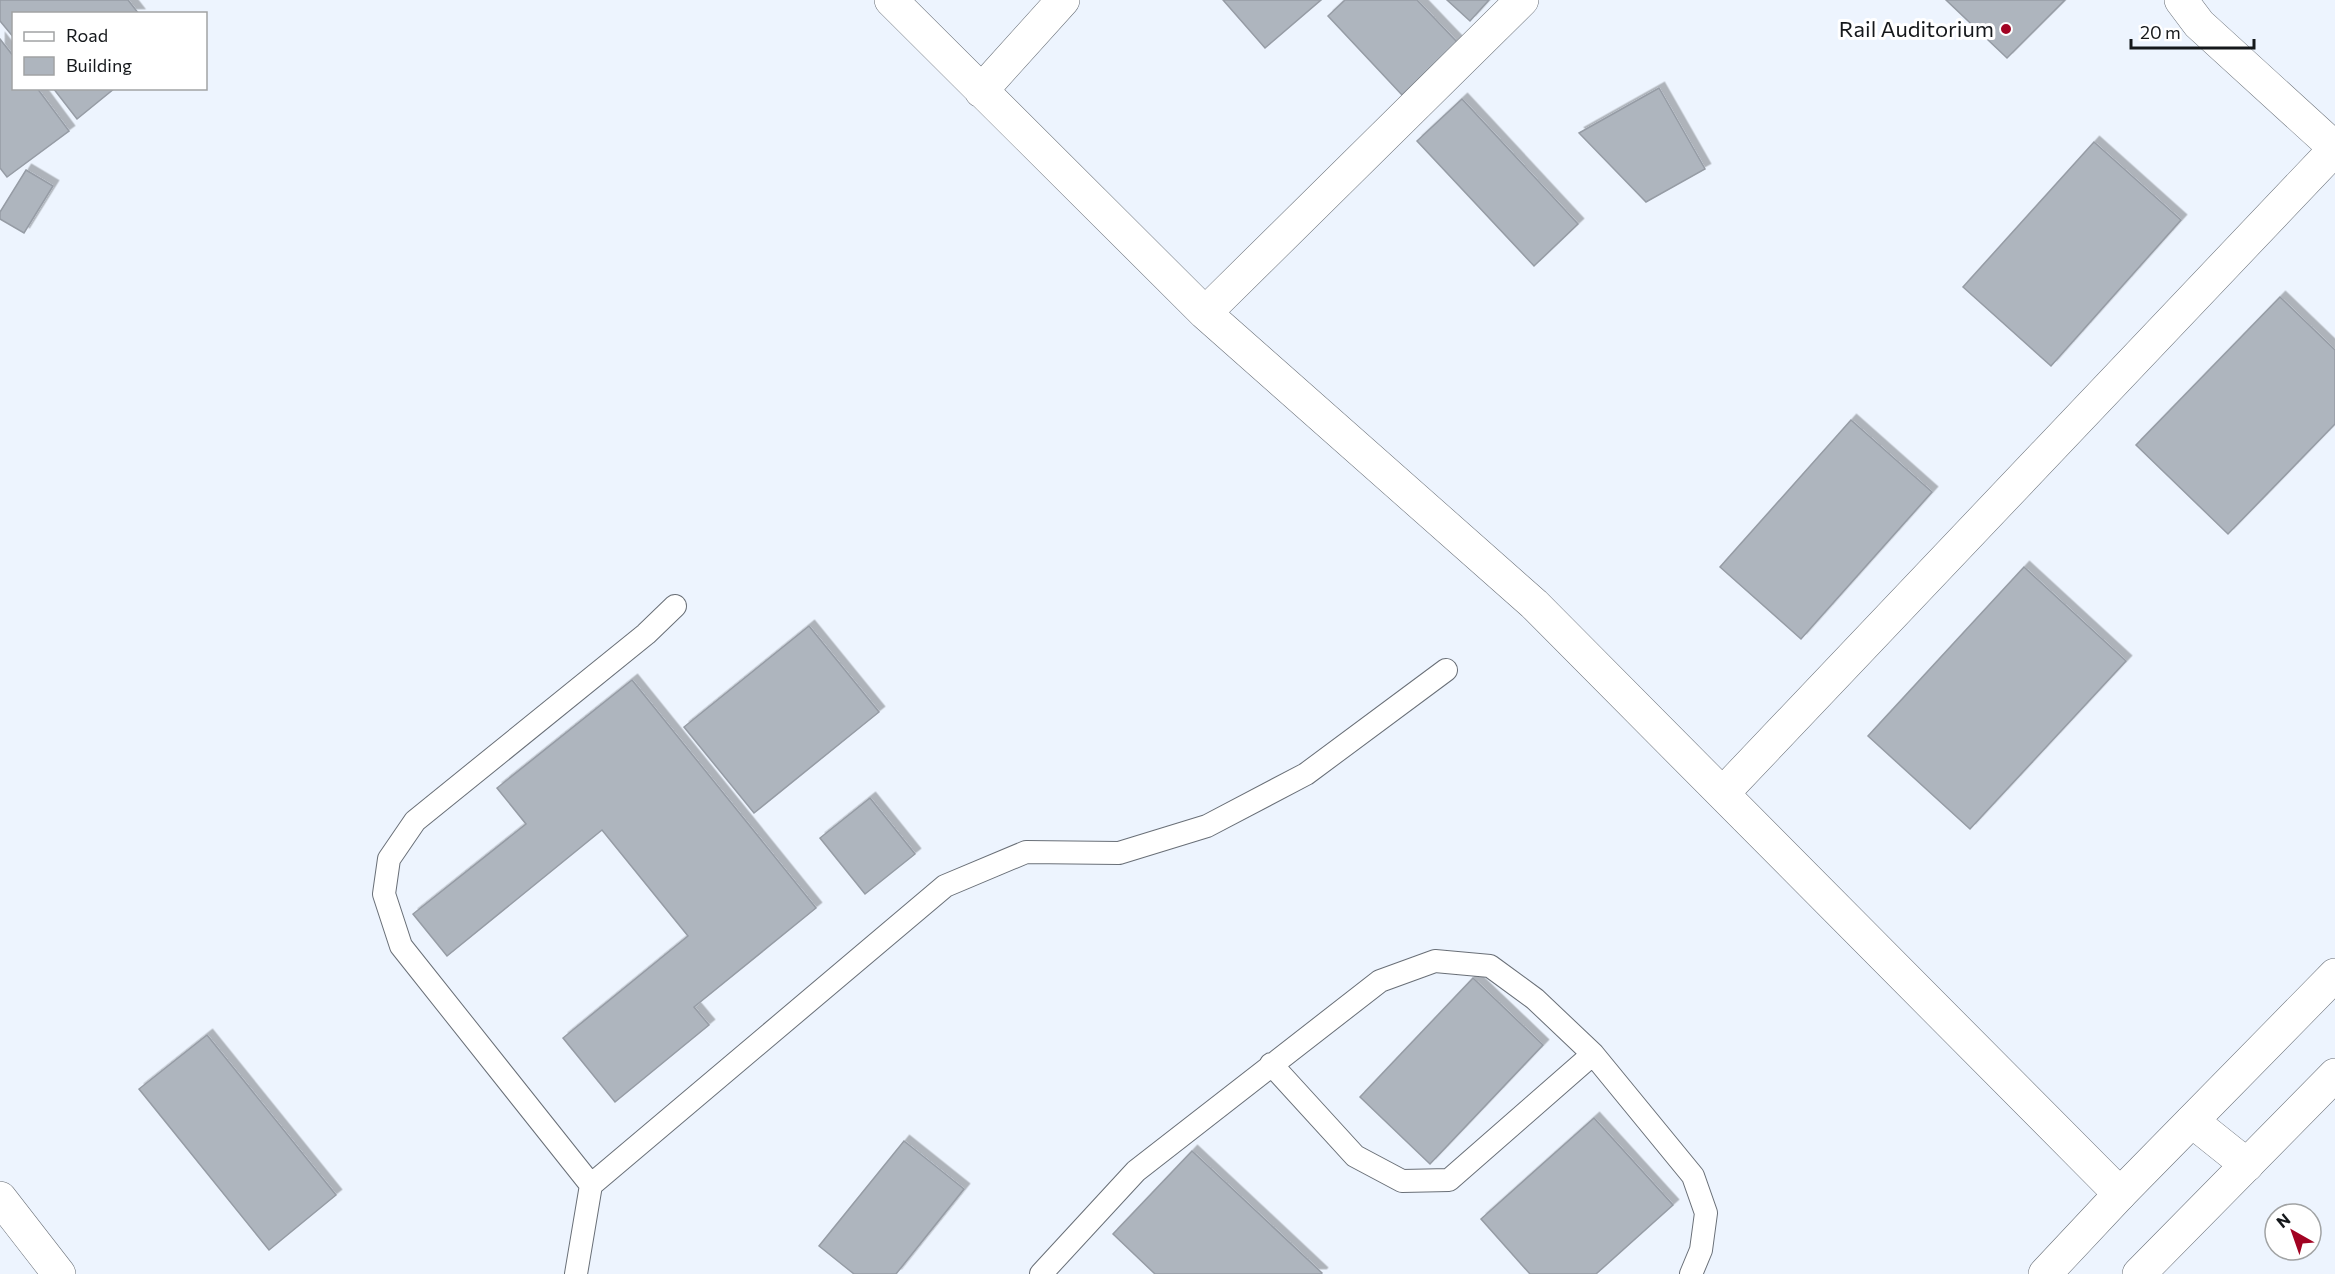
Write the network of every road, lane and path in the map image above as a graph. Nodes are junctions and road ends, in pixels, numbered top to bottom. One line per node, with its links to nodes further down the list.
1 (891, 0): 5 (street)
2 (1063, 0): 5 (street)
3 (1522, 0): 7 (street)
4 (2181, 0): 6 (street)
5 (981, 91): 7 (street)
6 (2335, 148): 10 (street)
7 (1205, 313): 10 (street)
8 (675, 606): 17 (lane)
9 (1446, 670): 17 (lane)
10 (1723, 793): 18 (street)
11 (2335, 975): 15 (street)
12 (1593, 1054): 13 (lane); 13 (lane); 23 (lane)
13 (1271, 1064): 22 (lane)
14 (2335, 1075): 16 (street)
15 (2192, 1120): 16 (street); 18 (street)
16 (2247, 1165): 25 (street)
17 (591, 1185): 21 (lane)
18 (2120, 1194): 24 (street)
19 (0, 1198): 20 (street)
20 (59, 1274)
21 (576, 1274)
22 (1041, 1274)
23 (1691, 1274)
24 (2045, 1274)
25 (2139, 1274)

